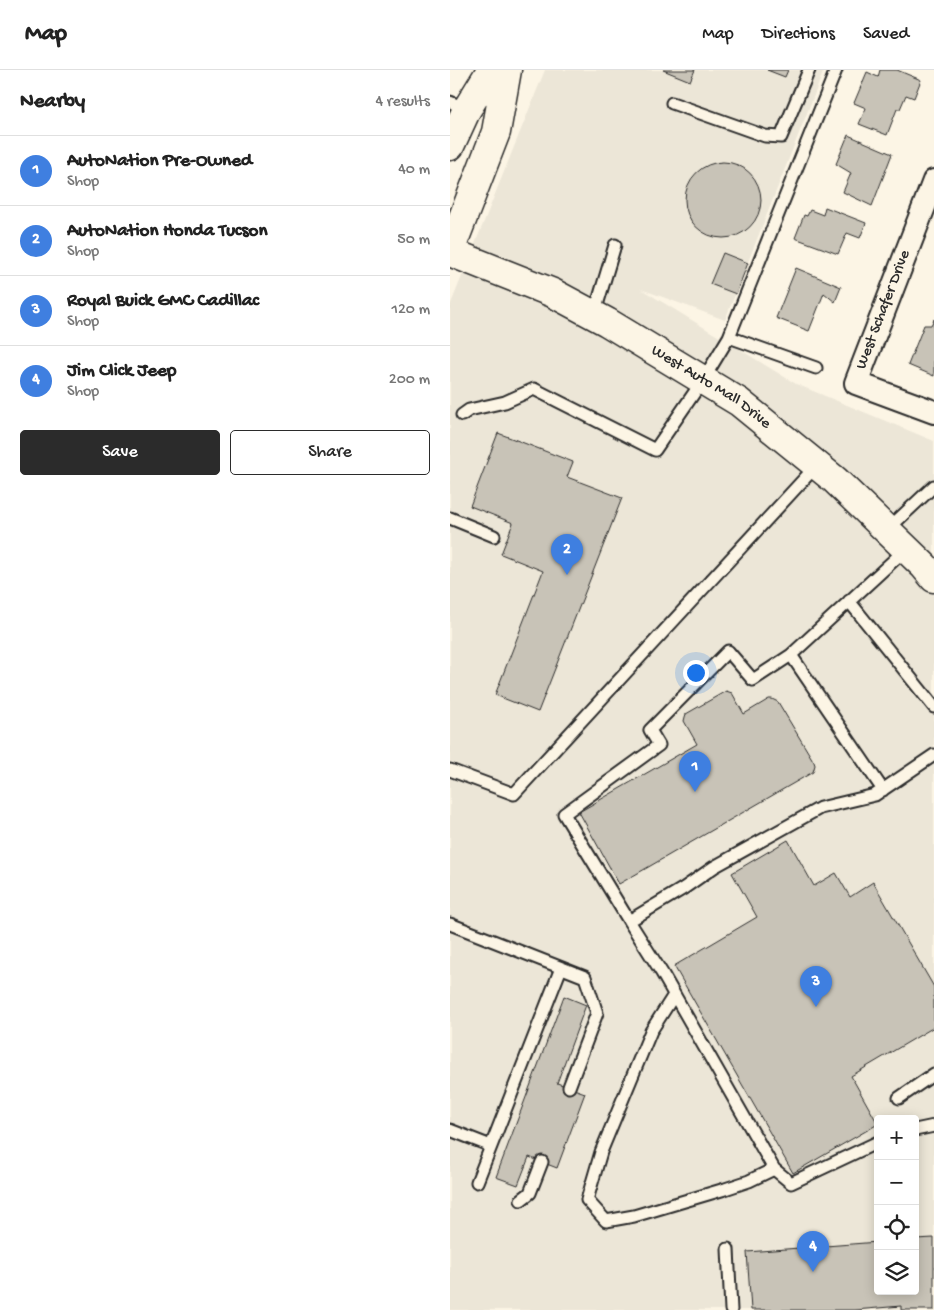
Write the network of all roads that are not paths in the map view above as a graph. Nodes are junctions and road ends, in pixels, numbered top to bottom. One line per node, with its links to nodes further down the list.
1 (491, 70): 6 (street)
2 (507, 70): 10 (street)
3 (809, 70): 5 (lane)
4 (836, 70): 12 (lane)
5 (672, 103)
6 (459, 105): 7 (street)
7 (450, 146)
8 (934, 181): 15 (street, West Schafer Drive)
9 (615, 245): 11 (lane)
10 (450, 251): 11 (street, West Auto Mall Drive)
11 (594, 315): 14 (street, West Auto Mall Drive)
12 (729, 338): 13 (lane); 14 (lane)
13 (816, 368)
14 (703, 380): 16 (lane); 17 (street, West Auto Mall Drive)
15 (934, 412)
16 (462, 414)
17 (817, 465): 21 (street, West Auto Mall Drive); 27 (lane)
18 (934, 486): 21 (lane)
19 (450, 518): 20 (lane)
20 (494, 536)
21 (896, 540): 22 (street, West Auto Mall Drive); 23 (lane)
22 (934, 578)
23 (849, 602): 24 (lane); 25 (lane)
24 (790, 655): 28 (lane); 29 (lane)
25 (934, 707)
26 (934, 754): 28 (lane)
27 (450, 770)
28 (882, 790): 29 (lane)
29 (629, 921): 32 (lane)
30 (450, 924): 31 (lane)
31 (561, 968): 34 (lane); 40 (lane)
32 (674, 995): 42 (lane); 42 (lane)
33 (934, 1074): 35 (lane)
34 (569, 1087)
35 (899, 1098)
36 (934, 1126): 37 (lane)
37 (919, 1129)
38 (450, 1130): 40 (lane)
39 (874, 1144): 42 (lane)
40 (491, 1146): 43 (lane)
41 (542, 1162): 44 (lane)
42 (774, 1169)
43 (477, 1182)
44 (521, 1200)
45 (728, 1249): 46 (lane)
46 (731, 1310)

